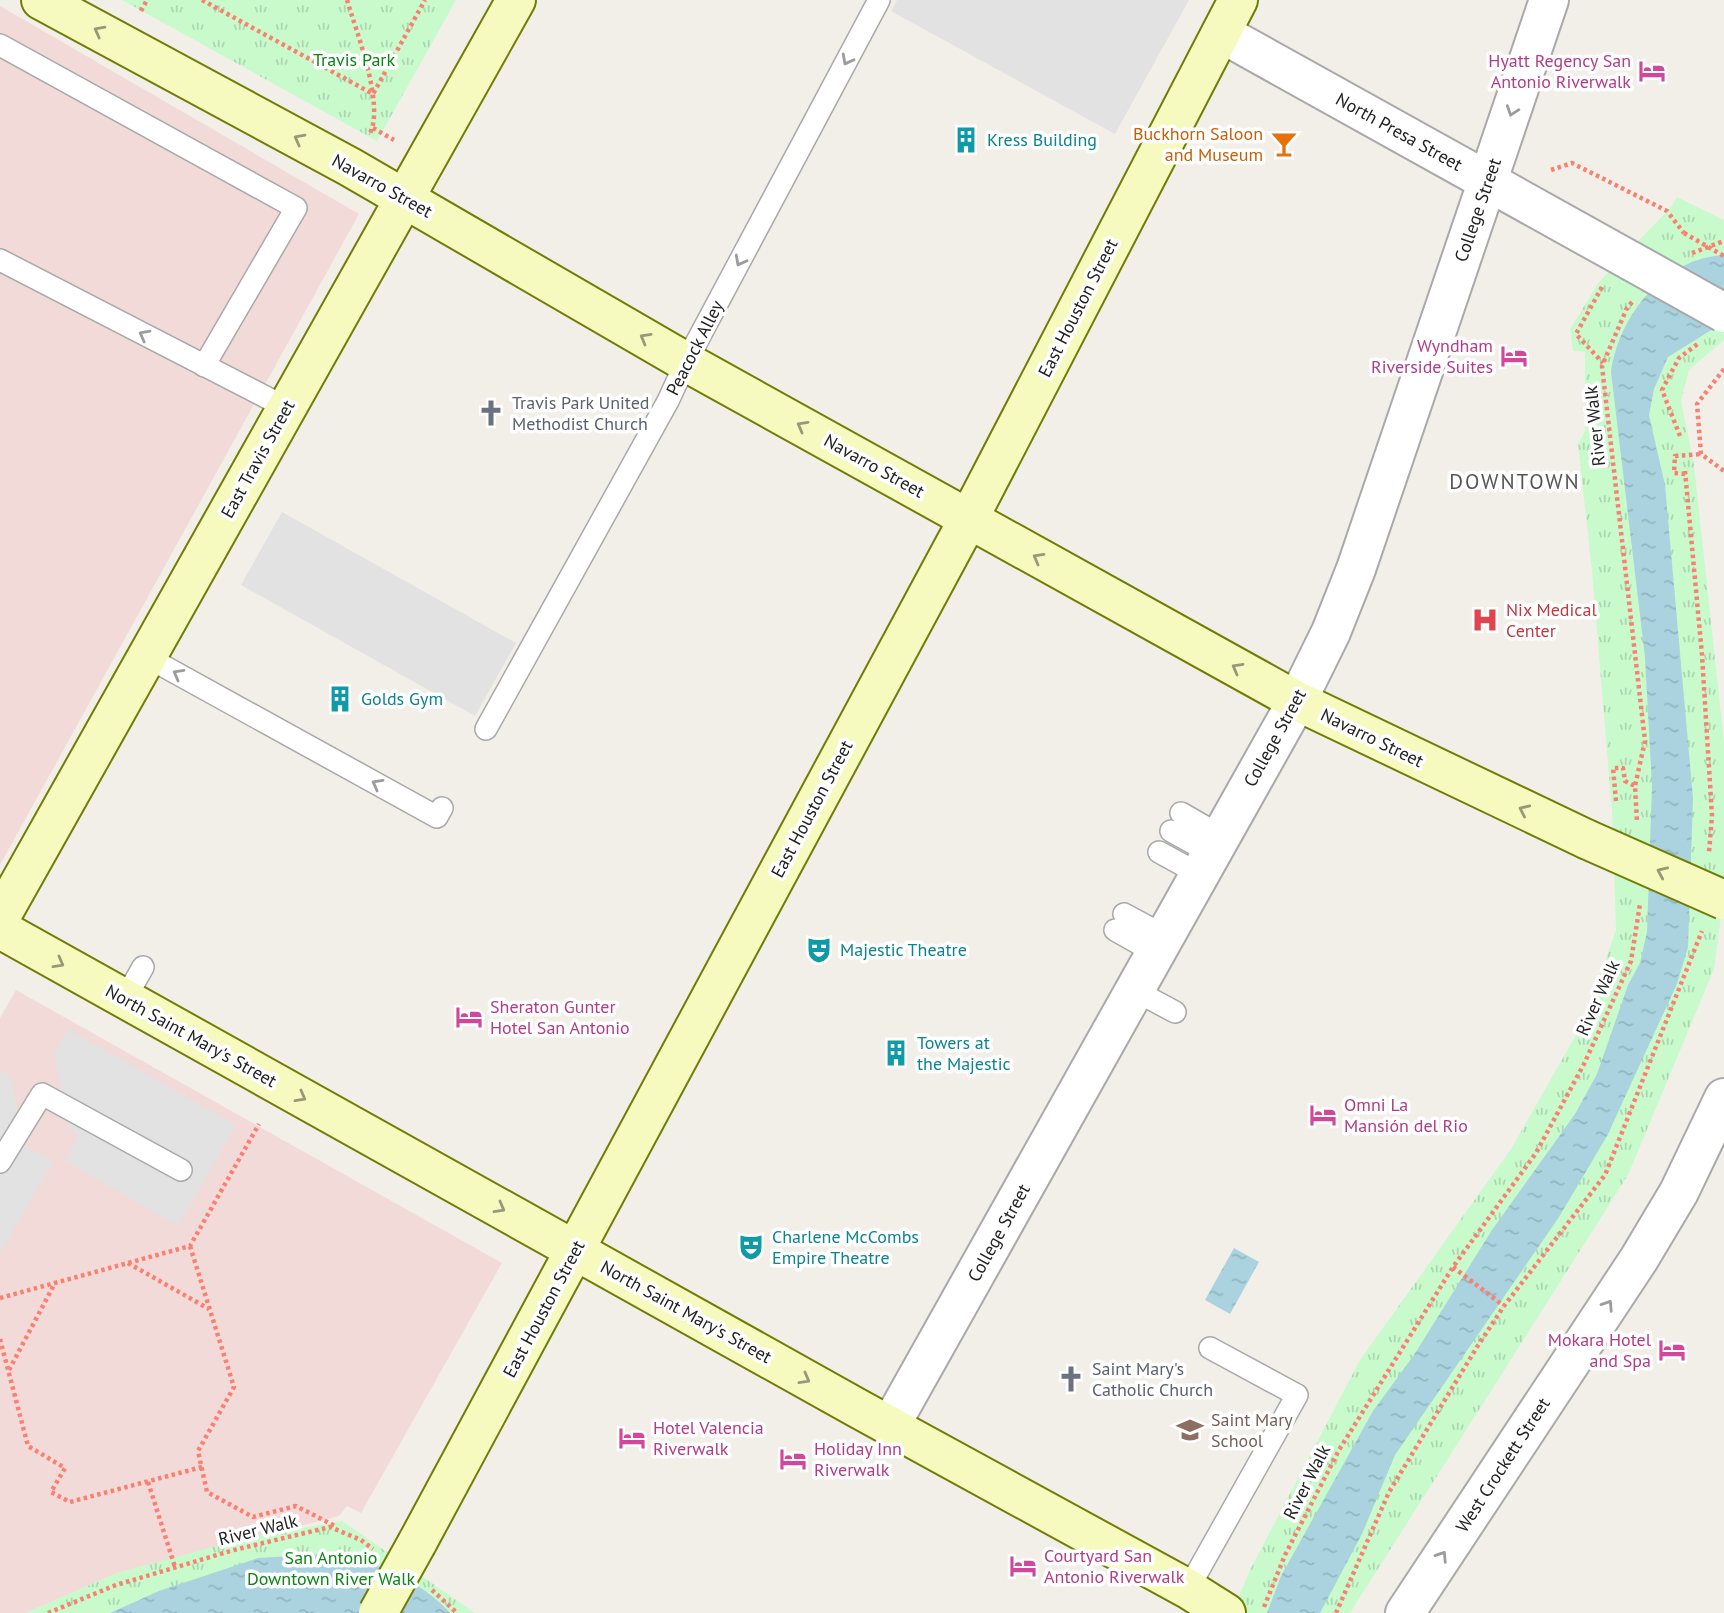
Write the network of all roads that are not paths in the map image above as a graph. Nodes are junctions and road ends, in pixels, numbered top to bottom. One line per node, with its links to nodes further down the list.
1 (41, 0): 9 (main road, Navarro Street, one-way to 1)
2 (516, 0): 9 (main road, East Travis Street)
3 (879, 0): 12 (lane, Peacock Alley, one-way to 12)
4 (1238, 0): 6 (main road, East Houston Street)
5 (1549, 0): 8 (street, College Street, one-way to 8)
6 (1221, 33): 8 (street, North Presa Street); 15 (main road, East Houston Street)
7 (0, 45): 13 (lane)
8 (1488, 181): 11 (street, North Presa Street, bridge); 17 (street, College Street)
9 (404, 198): 12 (main road, Navarro Street, one-way to 9); 14 (main road, East Travis Street)
10 (0, 260): 13 (lane, one-way to 10)
11 (1715, 325)
12 (686, 362): 15 (main road, Navarro Street, one-way to 12); 18 (lane, Peacock Alley)
13 (204, 366): 14 (lane)
14 (287, 408): 16 (main road, East Travis Street)
15 (969, 519): 17 (main road, Navarro Street, one-way to 15); 33 (main road, East Houston Street)
16 (147, 657): 19 (lane, one-way to 16); 24 (main road, East Travis Street)
17 (1297, 701): 22 (street, College Street); 23 (main road, Navarro Street, one-way to 17, bridge)
18 (486, 730)
19 (439, 812)
20 (1176, 822): 22 (lane)
21 (1159, 852): 22 (lane)
22 (1211, 854): 27 (street, College Street)
23 (1713, 912)
24 (0, 918)
25 (1120, 922): 27 (lane)
26 (0, 929): 33 (main road, North Saint Mary's Street, one-way to 33)
27 (1160, 945): 28 (street, College Street)
28 (1134, 990): 29 (lane); 35 (street, College Street)
29 (1175, 1012)
30 (1724, 1098): 38 (street, West Crockett Street, one-way to 30)
31 (0, 1162): 32 (lane)
32 (181, 1170)
33 (577, 1250): 35 (main road, North Saint Mary's Street, one-way to 35); 37 (main road, East Houston Street, bridge)
34 (1210, 1348): 36 (lane)
35 (890, 1426): 36 (main road, North Saint Mary's Street)
36 (1211, 1603)
37 (378, 1613)
38 (1405, 1613)

